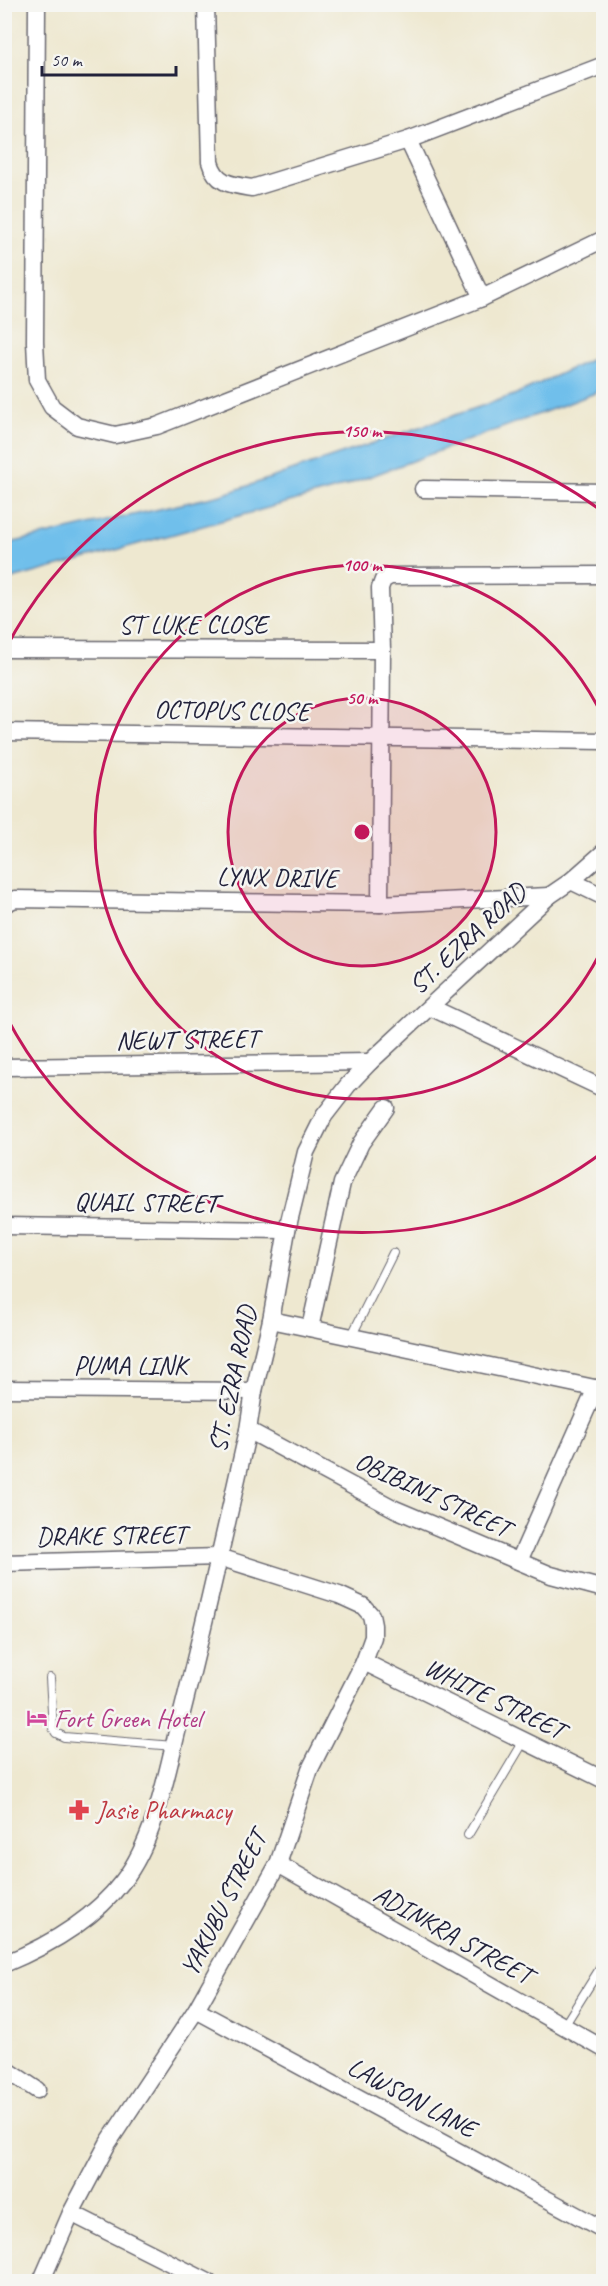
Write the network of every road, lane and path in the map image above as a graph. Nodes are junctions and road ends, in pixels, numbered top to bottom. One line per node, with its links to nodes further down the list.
1 (37, 4): 6 (street)
2 (206, 4): 4 (street)
3 (603, 65): 4 (street)
4 (408, 140): 6 (street)
5 (603, 239): 6 (street)
6 (482, 298)
7 (423, 489): 8 (street)
8 (603, 492)
9 (603, 575): 11 (street)
10 (4, 649): 11 (street, ST LUKE CLOSE)
11 (382, 650): 13 (street)
12 (4, 732): 13 (street, OCTOPUS CLOSE)
13 (380, 738): 14 (street, OCTOPUS CLOSE); 20 (street)
14 (603, 741)
15 (603, 852): 16 (street, ST. EZRA ROAD)
16 (571, 881): 17 (street, ST. EZRA ROAD); 18 (street)
17 (549, 896): 20 (street, LYNX DRIVE); 21 (street, ST. EZRA ROAD)
18 (603, 897)
19 (4, 904): 20 (street, LYNX DRIVE)
20 (380, 904)
21 (430, 1007): 22 (street, ST. EZRA ROAD); 24 (street)
22 (370, 1062): 23 (street, NEWT STREET); 27 (street, ST. EZRA ROAD)
23 (4, 1067)
24 (603, 1089)
25 (387, 1108): 30 (street)
26 (4, 1226): 27 (street, QUAIL STREET)
27 (287, 1230): 29 (street, ST. EZRA ROAD)
28 (393, 1253): 31 (lane)
29 (271, 1320): 30 (street); 34 (street, ST. EZRA ROAD)
30 (310, 1328): 31 (street)
31 (351, 1337): 33 (street)
32 (4, 1389): 34 (street, PUMA LINK)
33 (600, 1389): 37 (street)
34 (254, 1391): 35 (street, ST. EZRA ROAD)
35 (248, 1430): 36 (street, ST. EZRA ROAD); 37 (street, OBIBINI STREET)
36 (219, 1557): 38 (street, DRAKE STREET); 40 (street, YAKUBU STREET); 43 (street, ST. EZRA ROAD)
37 (519, 1561): 39 (street, OBIBINI STREET)
38 (4, 1563)
39 (603, 1589)
40 (364, 1662): 42 (street, WHITE STREET); 46 (street, YAKUBU STREET)
41 (50, 1678): 43 (lane)
42 (524, 1741): 44 (street, WHITE STREET); 45 (lane)
43 (174, 1746): 48 (street, ST. EZRA ROAD)
44 (603, 1780)
45 (468, 1835)
46 (278, 1864): 49 (street, YAKUBU STREET); 50 (street, ADINKRA STREET)
47 (603, 1962): 50 (lane)
48 (4, 1964)
49 (196, 2010): 54 (street, YAKUBU STREET); 55 (street, LAWSON LANE)
50 (564, 2026): 51 (street, ADINKRA STREET)
51 (603, 2049)
52 (4, 2068): 53 (street)
53 (38, 2090)
54 (71, 2212): 56 (street, YAKUBU STREET); 57 (street)
55 (603, 2230)
56 (41, 2282)
57 (208, 2282)

